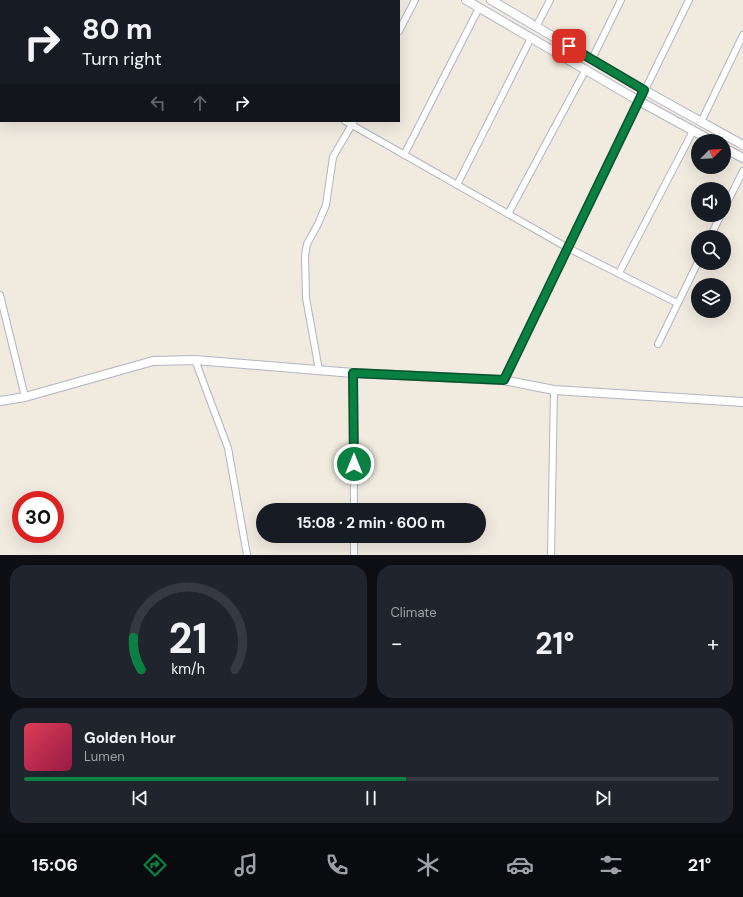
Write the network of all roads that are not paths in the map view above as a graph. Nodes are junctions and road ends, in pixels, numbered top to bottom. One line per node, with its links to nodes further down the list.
1 (414, 0): 9 (street)
2 (466, 0): 7 (street)
3 (491, 0): 8 (street)
4 (550, 0): 8 (street)
5 (621, 0): 12 (street)
6 (689, 0): 14 (street)
7 (479, 8): 11 (street); 22 (street)
8 (536, 27): 12 (street)
9 (400, 29)
10 (743, 35): 16 (street)
11 (531, 38): 13 (street); 25 (street)
12 (592, 59): 14 (street)
13 (586, 70): 15 (street); 27 (street)
14 (644, 90): 15 (street); 16 (street)
15 (639, 101): 18 (street); 28 (street)
16 (701, 122): 20 (street)
17 (353, 123): 22 (street); 35 (street)
18 (693, 131): 19 (street); 30 (street)
19 (699, 134)
20 (743, 145)
21 (731, 152): 23 (street)
22 (404, 155): 25 (street)
23 (743, 158)
24 (743, 171): 26 (street)
25 (457, 185): 27 (street)
26 (731, 195)
27 (508, 214): 28 (street)
28 (568, 248): 30 (street); 37 (street)
29 (694, 270): 32 (street)
30 (619, 273): 32 (street)
31 (0, 295): 39 (street)
32 (677, 303): 33 (street)
33 (658, 344)
34 (195, 360): 35 (street); 39 (street); 44 (street)
35 (319, 370): 36 (street)
36 (353, 373): 37 (street); 42 (street)
37 (504, 380): 38 (street)
38 (554, 390): 41 (street); 46 (street)
39 (25, 397): 40 (street)
40 (0, 401)
41 (743, 402)
42 (354, 503)
43 (354, 543): 45 (street)
44 (247, 555)
45 (354, 555)
46 (552, 555)

